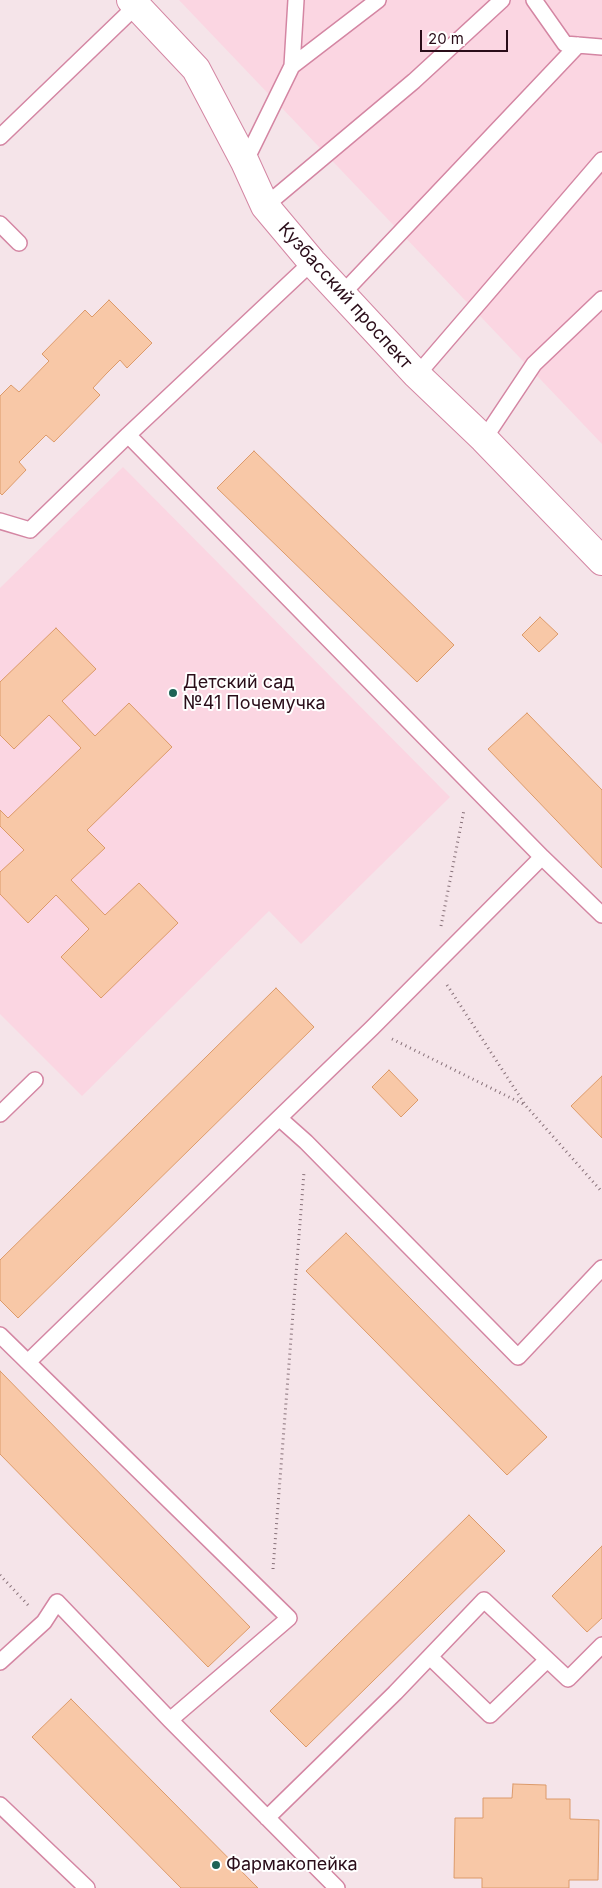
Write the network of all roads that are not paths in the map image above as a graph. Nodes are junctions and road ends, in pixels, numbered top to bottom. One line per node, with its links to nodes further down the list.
1 (296, 0): 8 (lane)
2 (378, 0): 8 (lane)
3 (502, 0): 12 (lane)
4 (534, 0): 6 (lane)
5 (134, 3): 9 (lane); 11 (street, Кузбасский проспект)
6 (578, 45): 7 (lane); 16 (lane)
7 (602, 47)
8 (292, 66): 11 (lane)
9 (0, 137)
10 (602, 160): 18 (lane)
11 (246, 162): 12 (street, Кузбасский проспект)
12 (265, 206): 15 (street, Кузбасский проспект)
13 (0, 224): 14 (lane)
14 (20, 243)
15 (312, 262): 16 (street, Кузбасский проспект); 19 (lane)
16 (342, 294): 18 (street, Кузбасский проспект)
17 (602, 298): 20 (lane)
18 (417, 375): 20 (street, Кузбасский проспект)
19 (128, 435): 21 (lane); 23 (lane)
20 (484, 439): 22 (street, Кузбасский проспект)
21 (0, 522)
22 (602, 561)
23 (542, 857): 24 (lane); 27 (lane)
24 (602, 915)
25 (35, 1080): 26 (lane)
26 (0, 1114)
27 (279, 1118): 28 (lane); 30 (lane)
28 (602, 1268)
29 (0, 1335): 30 (lane)
30 (28, 1362): 35 (lane)
31 (602, 1645): 33 (lane)
32 (430, 1657): 33 (lane); 33 (lane); 37 (lane)
33 (547, 1660)
34 (0, 1662): 35 (lane)
35 (170, 1720): 37 (lane)
36 (0, 1805): 38 (lane)
37 (267, 1818): 39 (lane)
38 (87, 1888)
39 (337, 1888)

